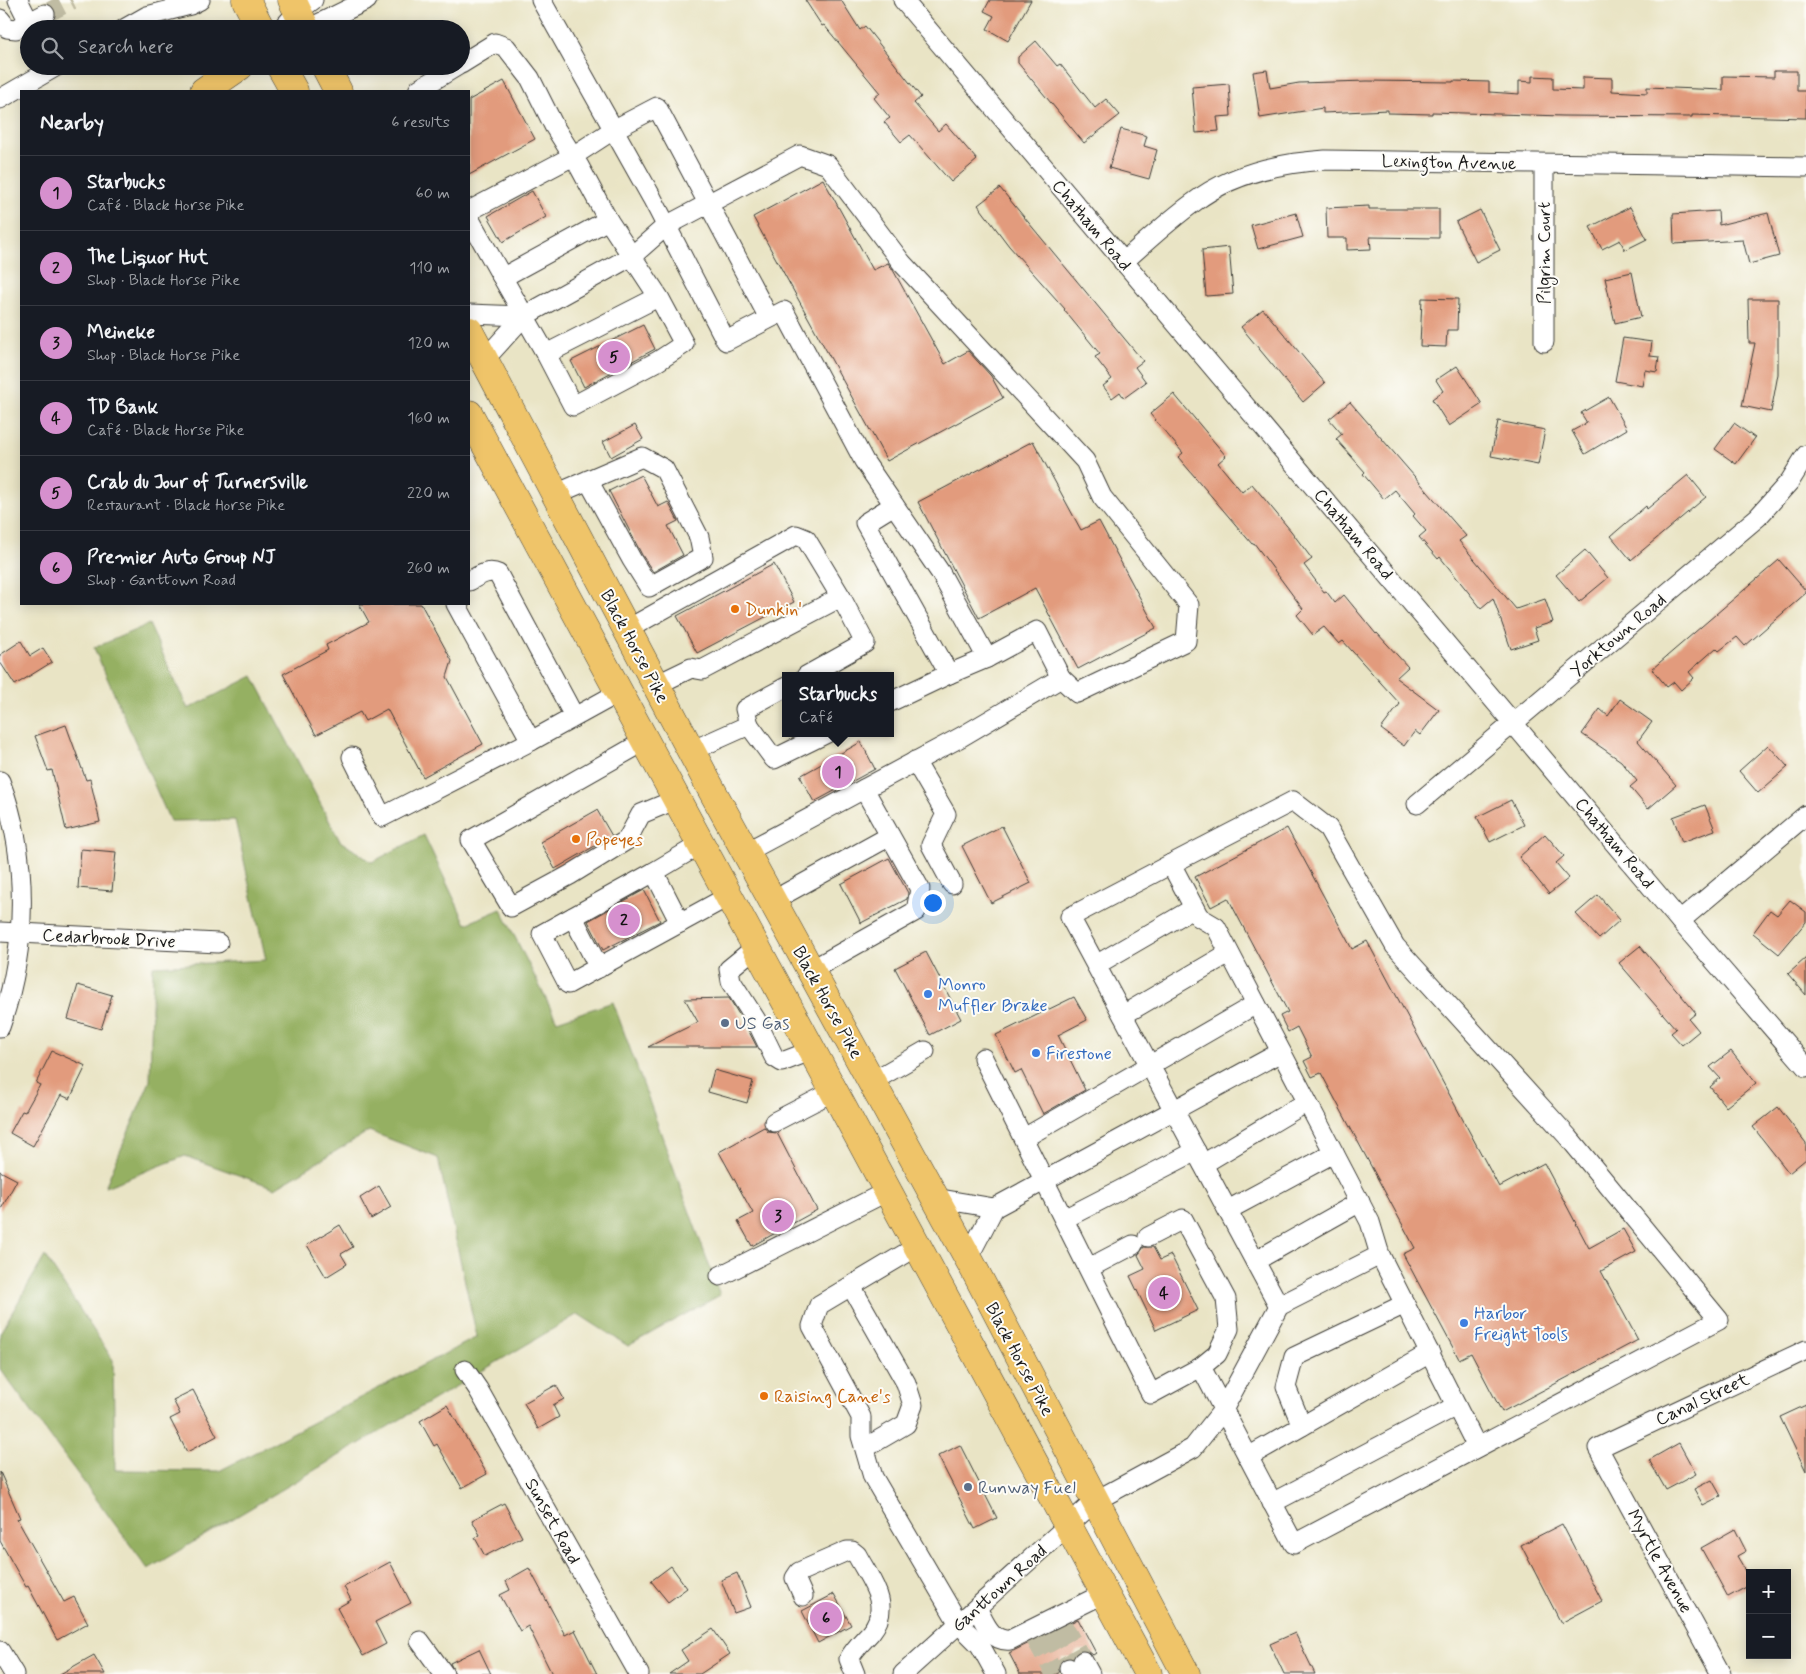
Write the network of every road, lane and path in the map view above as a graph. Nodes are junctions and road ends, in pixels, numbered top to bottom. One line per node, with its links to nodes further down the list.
1 (18, 0): 9 (street)
2 (200, 0): 10 (street)
3 (246, 0): 11 (highway)
4 (367, 0): 7 (street)
5 (541, 0): 22 (street)
6 (903, 0): 32 (street, Chatham Road)
7 (300, 16)
8 (0, 19): 12 (street)
9 (33, 20)
10 (140, 20)
11 (256, 20)
12 (20, 26)
13 (470, 59): 23 (street)
14 (41, 75): 21 (street)
15 (227, 75): 18 (highway)
16 (330, 75): 19 (highway)
17 (443, 75): 20 (street)
18 (205, 90)
19 (337, 90)
20 (420, 90)
21 (0, 99)
22 (613, 130): 23 (street); 26 (street); 30 (street)
23 (573, 156): 27 (street); 29 (street)
24 (1544, 164): 25 (street, Lexington Avenue); 32 (street, Lexington Avenue); 39 (street, Pilgrim Court)
25 (1806, 167)
26 (709, 204): 30 (street); 37 (street); 55 (street)
27 (470, 210)
28 (470, 220): 33 (street)
29 (608, 220): 31 (street); 33 (street)
30 (666, 226): 31 (street); 37 (street)
31 (632, 256): 34 (street); 36 (street)
32 (1123, 262): 61 (street, Chatham Road)
33 (502, 275): 36 (street)
34 (658, 297): 40 (street); 40 (street)
35 (470, 314): 36 (street)
36 (524, 316): 40 (street); 41 (street)
37 (769, 318): 46 (street)
38 (470, 333): 41 (highway, Black Horse Pike)
39 (1544, 342)
40 (546, 354)
41 (484, 360): 45 (highway, Black Horse Pike)
42 (471, 425): 47 (highway, Black Horse Pike)
43 (1806, 455): 61 (street, Yorktown Road)
44 (588, 480): 44 (street); 45 (street)
45 (556, 494): 51 (highway, Black Horse Pike)
46 (894, 505): 52 (street); 54 (street)
47 (542, 550): 58 (highway, Black Horse Pike); 66 (highway)
48 (470, 581): 60 (street)
49 (841, 597): 51 (street); 53 (street); 56 (street)
50 (457, 605): 64 (street)
51 (626, 630): 56 (highway, Black Horse Pike)
52 (987, 658): 54 (street); 55 (street)
53 (813, 672)
54 (949, 674): 59 (street)
55 (1061, 678): 68 (street)
56 (656, 685): 66 (highway, Black Horse Pike)
57 (782, 689): 62 (street)
58 (620, 692): 60 (street); 65 (highway, Black Horse Pike)
59 (894, 700)
60 (574, 716): 64 (street)
61 (1513, 722): 72 (street, Yorktown Road); 84 (street, Chatham Road)
62 (749, 725): 63 (street); 66 (street)
63 (819, 737)
64 (531, 741): 67 (street)
65 (645, 741): 71 (highway, Black Horse Pike); 71 (street)
66 (691, 751): 76 (highway, Black Horse Pike)
67 (352, 757)
68 (915, 761): 70 (street); 79 (street)
69 (0, 781): 87 (street)
70 (864, 789): 74 (street); 76 (street)
71 (677, 799): 75 (highway, Black Horse Pike)
72 (1417, 804)
73 (1806, 815): 84 (street)
74 (890, 836): 81 (street); 93 (street)
75 (701, 844): 78 (street); 80 (highway, Black Horse Pike)
76 (746, 852): 81 (highway, Black Horse Pike)
77 (1171, 864): 82 (street); 91 (street); 134 (street)
78 (654, 872): 83 (street); 85 (street)
79 (952, 884)
80 (729, 896): 85 (street); 89 (highway, Black Horse Pike)
81 (772, 901): 93 (highway, Black Horse Pike)
82 (1194, 908): 90 (street); 91 (street)
83 (573, 917): 92 (street); 92 (street)
84 (1680, 921): 102 (street, Chatham Road)
85 (680, 923): 92 (street)
86 (0, 932): 87 (street, Cedarbrook Drive)
87 (20, 933): 88 (street, Cedarbrook Drive); 96 (street)
88 (218, 943)
89 (756, 946): 97 (highway, Black Horse Pike); 97 (street)
90 (1230, 954): 94 (street); 95 (street)
91 (1096, 965): 95 (street)
92 (599, 968)
93 (810, 970): 103 (highway, Black Horse Pike)
94 (1256, 1004): 99 (street); 101 (street)
95 (1123, 1015): 101 (street)
96 (0, 1027)
97 (813, 1050): 104 (highway, Black Horse Pike)
98 (925, 1051): 103 (street)
99 (1281, 1052): 105 (street); 106 (street)
100 (983, 1058): 108 (street)
101 (1150, 1065): 106 (street); 108 (street)
102 (1806, 1067)
103 (872, 1082): 113 (highway, Black Horse Pike)
104 (834, 1091): 107 (street); 112 (highway, Black Horse Pike)
105 (1308, 1102): 109 (street); 110 (street)
106 (1174, 1110): 110 (street); 111 (street)
107 (774, 1122)
108 (1024, 1138): 111 (street)
109 (1334, 1153): 114 (street); 116 (street)
110 (1199, 1157): 116 (street); 117 (street)
111 (1045, 1181): 115 (street); 117 (street)
112 (888, 1191): 118 (highway, Black Horse Pike); 123 (street)
113 (935, 1198): 115 (street); 120 (highway, Black Horse Pike)
114 (1360, 1202): 119 (street); 121 (street)
115 (994, 1208): 120 (street)
116 (1228, 1210): 121 (street)
117 (1064, 1219): 122 (street)
118 (918, 1246): 124 (street); 140 (highway, Black Horse Pike)
119 (1380, 1255): 125 (street); 126 (street)
120 (968, 1258): 138 (highway, Black Horse Pike)
121 (1255, 1261): 126 (street)
122 (1089, 1268): 129 (street); 129 (street)
123 (720, 1276)
124 (852, 1286): 135 (street); 135 (street)
125 (1405, 1304): 128 (street); 133 (street)
126 (1279, 1306): 132 (street, Ganttown Road)
127 (1806, 1350): 136 (street, Canal Street)
128 (1430, 1353): 131 (street); 133 (street)
129 (1201, 1367): 132 (street)
130 (465, 1370): 149 (street, Sunset Road)
131 (1456, 1406): 134 (street); 139 (street)
132 (1223, 1410): 137 (street); 138 (street, Ganttown Road)
133 (1302, 1426): 137 (street)
134 (1477, 1447): 139 (street)
135 (865, 1448): 144 (street)
136 (1598, 1448): 155 (street, Myrtle Avenue)
137 (1248, 1457): 139 (street)
138 (1095, 1501): 140 (street, Ganttown Road); 154 (highway, Black Horse Pike)
139 (1272, 1503)
140 (1069, 1525): 141 (highway, Black Horse Pike); 143 (street, Ganttown Road)
141 (1105, 1593): 143 (street); 153 (highway, Black Horse Pike)
142 (803, 1596): 150 (street)
143 (977, 1608): 144 (street, Ganttown Road)
144 (959, 1624): 151 (street, Ganttown Road); 152 (street)
145 (420, 1641): 148 (street)
146 (0, 1650): 147 (street)
147 (14, 1674)
148 (444, 1674)
149 (639, 1674)
150 (855, 1674)
151 (904, 1674)
152 (996, 1674)
153 (1148, 1674)
154 (1186, 1674)
155 (1721, 1674)

